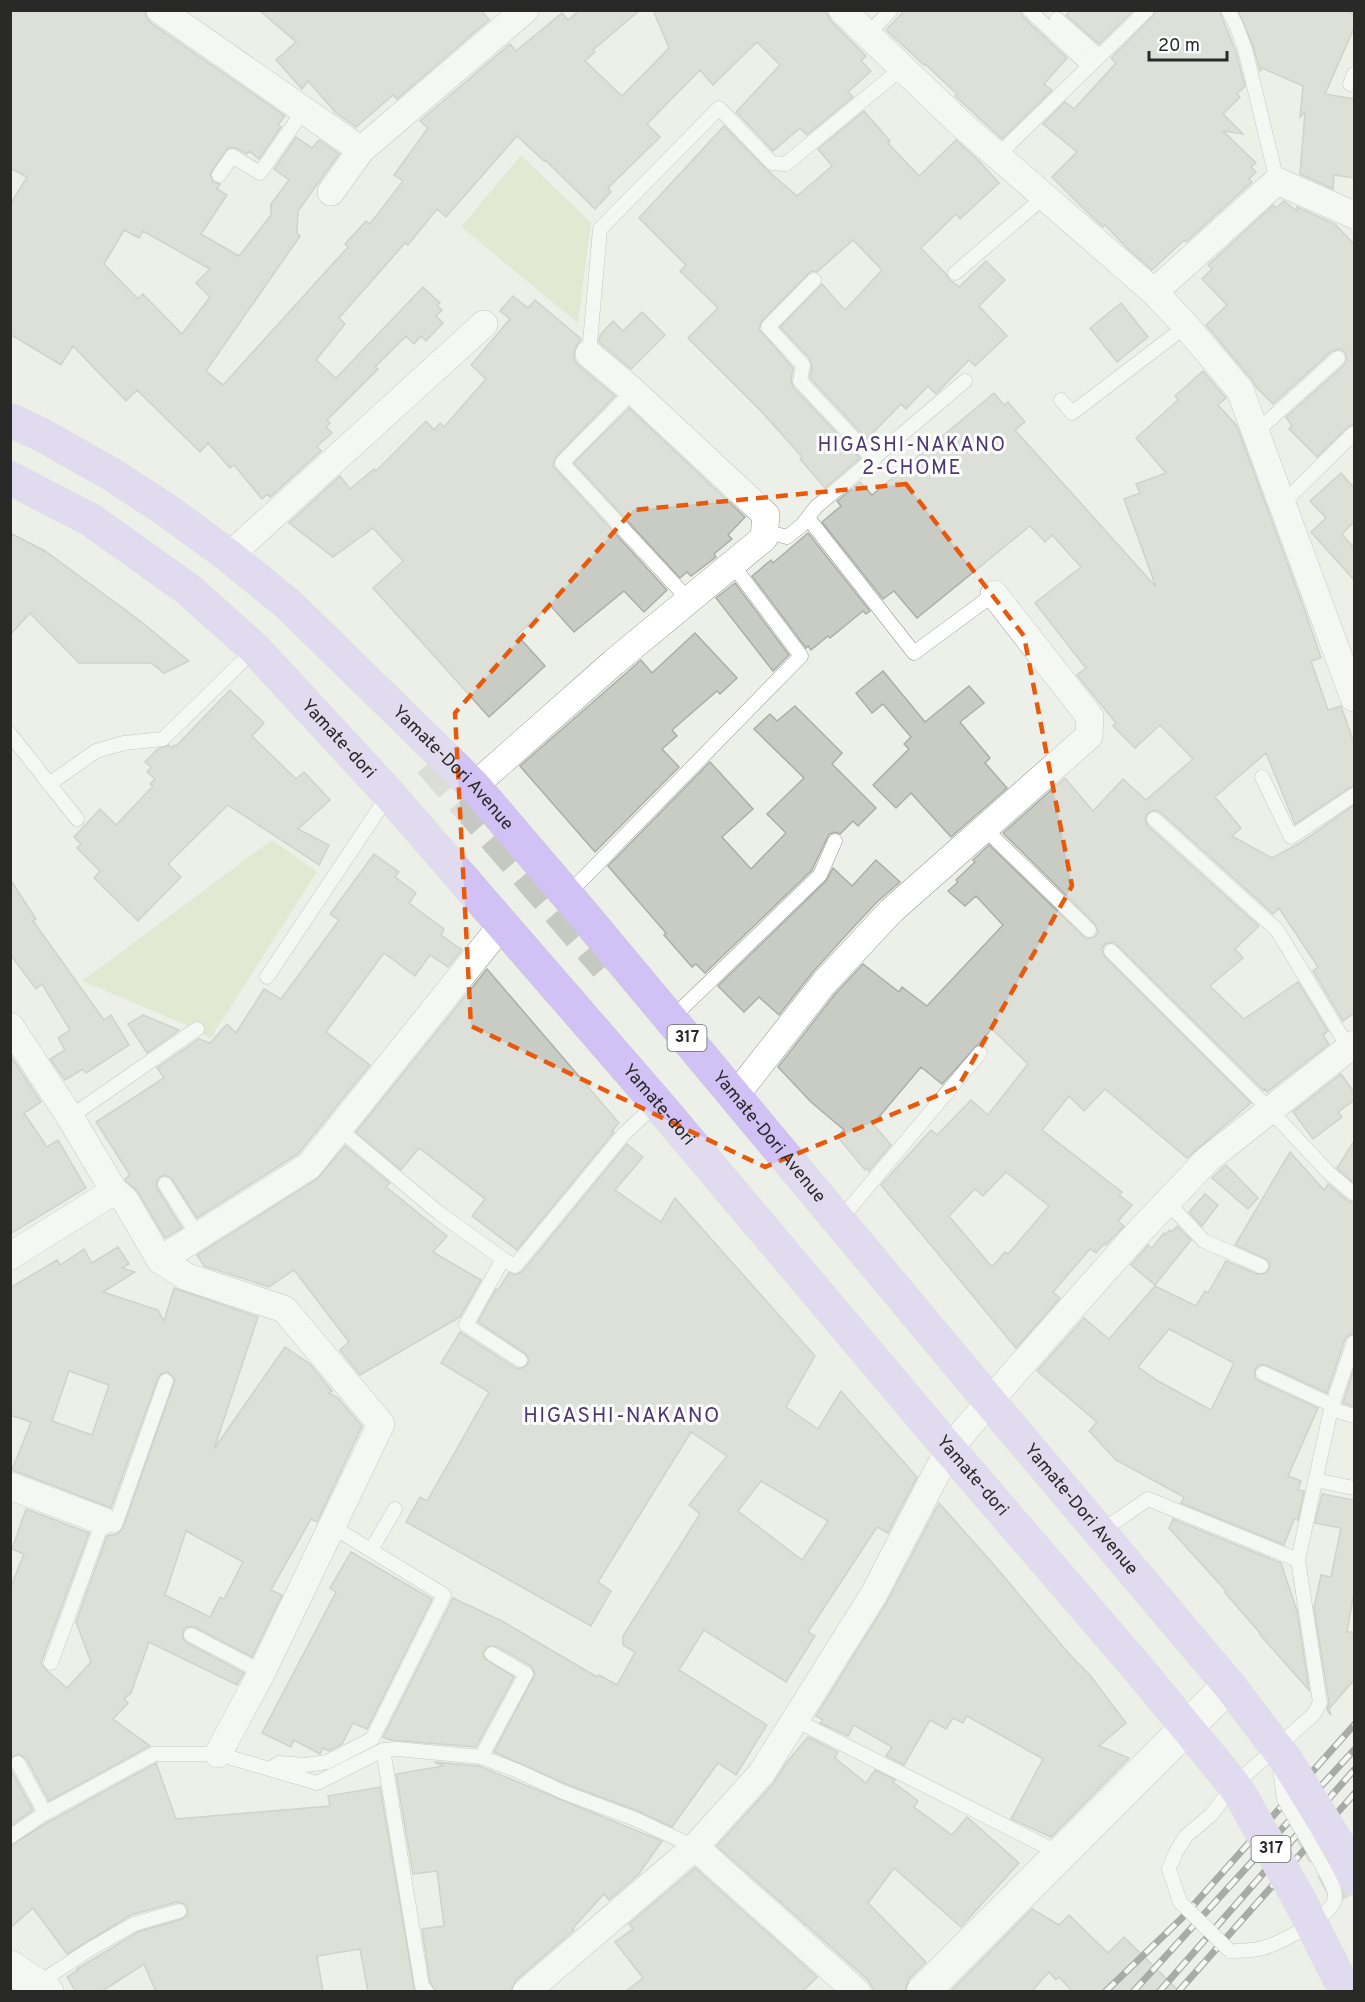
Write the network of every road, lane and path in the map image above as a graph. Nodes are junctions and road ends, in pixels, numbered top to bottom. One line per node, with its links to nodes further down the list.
1 (525, 10): 13 (street)
2 (842, 10): 9 (street)
3 (891, 10): 9 (lane)
4 (1029, 10): 10 (lane)
5 (1147, 10): 10 (lane)
6 (1228, 10): 16 (lane)
7 (170, 13): 12 (street)
8 (1058, 19): 10 (lane)
9 (867, 34): 11 (street)
10 (1094, 61): 14 (lane)
11 (902, 68): 14 (street); 25 (lane)
12 (303, 110): 13 (street); 15 (lane)
13 (361, 150): 17 (street)
14 (997, 156): 18 (street)
15 (219, 175)
16 (1276, 181): 19 (street); 22 (street)
17 (331, 192)
18 (1044, 197): 20 (lane); 22 (street)
19 (1354, 215)
20 (955, 273)
21 (814, 280): 33 (lane)
22 (1154, 292): 24 (street)
23 (484, 324): 38 (street)
24 (1186, 326): 29 (lane); 31 (street)
25 (589, 354): 28 (street)
26 (1338, 358): 31 (lane)
27 (965, 381): 33 (lane)
28 (633, 391): 37 (street); 41 (lane)
29 (1061, 400)
30 (10, 420): 38 (main road, Yamate-Dori Avenue / 317)
31 (1256, 432): 35 (street)
32 (1354, 433): 35 (lane)
33 (874, 460): 36 (lane)
34 (10, 478): 42 (main road, Yamate-dori / 317)
35 (1282, 504): 43 (street)
36 (808, 518): 37 (lane); 40 (lane)
37 (765, 531): 39 (street)
38 (229, 556): 47 (main road, Yamate-Dori Avenue / 317)
39 (732, 564): 41 (street); 54 (lane)
40 (994, 594): 52 (street)
41 (689, 600): 47 (street)
42 (255, 649): 46 (lane); 48 (main road, Yamate-dori / 317)
43 (1354, 694)
44 (10, 734): 46 (lane)
45 (1262, 777): 49 (lane)
46 (49, 784): 50 (lane)
47 (474, 786): 54 (main road, Yamate-Dori Avenue / 317)
48 (389, 794): 55 (main road, Yamate-dori / 317); 58 (lane)
49 (1354, 795)
50 (77, 819)
51 (1154, 819): 62 (lane)
52 (985, 829): 56 (lane); 64 (street)
53 (835, 841): 59 (lane)
54 (567, 895): 59 (main road, Yamate-Dori Avenue / 317)
55 (502, 925): 65 (main road, Yamate-dori / 317); 68 (street)
56 (1089, 930)
57 (1111, 951): 66 (lane)
58 (267, 977)
59 (671, 1019): 64 (main road, Yamate-Dori Avenue / 317)
60 (10, 1026): 67 (street)
61 (196, 1029): 67 (lane)
62 (1353, 1049): 66 (street)
63 (980, 1053): 73 (lane)
64 (735, 1096): 73 (main road, Yamate-Dori Avenue / 317)
65 (657, 1102): 76 (lane); 86 (main road, Yamate-dori / 317)
66 (1270, 1111): 71 (lane); 72 (street)
67 (70, 1117): 70 (street)
68 (339, 1129): 74 (street); 76 (lane)
69 (165, 1184): 74 (lane)
70 (114, 1191): 75 (street); 77 (street)
71 (1354, 1194)
72 (1167, 1202): 78 (lane); 83 (street)
73 (839, 1221): 83 (main road, Yamate-Dori Avenue / 317)
74 (198, 1236): 77 (street)
75 (10, 1256)
76 (503, 1259): 80 (lane)
77 (160, 1260): 92 (street)
78 (1260, 1266)
79 (1354, 1342): 84 (lane)
80 (520, 1360)
81 (1263, 1373): 84 (lane)
82 (166, 1381): 91 (lane)
83 (990, 1402): 86 (street); 93 (main road, Yamate-Dori Avenue / 317)
84 (1332, 1407): 85 (lane); 87 (lane)
85 (1354, 1416)
86 (949, 1449): 101 (street); 102 (main road, Yamate-dori / 317)
87 (1315, 1480): 89 (lane); 95 (lane)
88 (10, 1486): 91 (street)
89 (1354, 1488)
90 (395, 1509): 94 (lane)
91 (104, 1521): 98 (lane)
92 (333, 1527): 94 (lane); 99 (street)
93 (1100, 1532): 95 (lane); 100 (main road, Yamate-Dori Avenue / 317)
94 (371, 1550): 108 (lane)
95 (1298, 1560): 106 (lane)
96 (190, 1635): 99 (lane)
97 (492, 1654): 105 (lane)
98 (51, 1664)
99 (262, 1672): 104 (street)
100 (1229, 1685): 102 (street); 106 (main road, Yamate-Dori Avenue / 317)
101 (795, 1720): 112 (street); 113 (lane)
102 (1188, 1728): 109 (main road, Yamate-dori / 317); 113 (street)
103 (383, 1750): 105 (lane); 108 (lane); 119 (lane)
104 (218, 1754): 108 (lane); 110 (lane)
105 (481, 1757): 112 (lane)
106 (1281, 1758): 109 (lane); 114 (main road, Yamate-Dori Avenue / 317, bridge)
107 (18, 1764): 110 (lane)
108 (270, 1769)
109 (1238, 1792): 116 (main road, 317, bridge); 116 (lane, bridge)
110 (45, 1813): 111 (lane)
111 (10, 1837)
112 (694, 1847): 118 (street); 120 (street)
113 (1061, 1854): 121 (street)
114 (1343, 1859): 116 (lane)
115 (179, 1911): 117 (lane)
116 (1305, 1911): 122 (main road, 317)
117 (32, 1981)
118 (847, 1988)
119 (427, 1992)
120 (526, 1992)
121 (923, 1992)
122 (1346, 1992)

